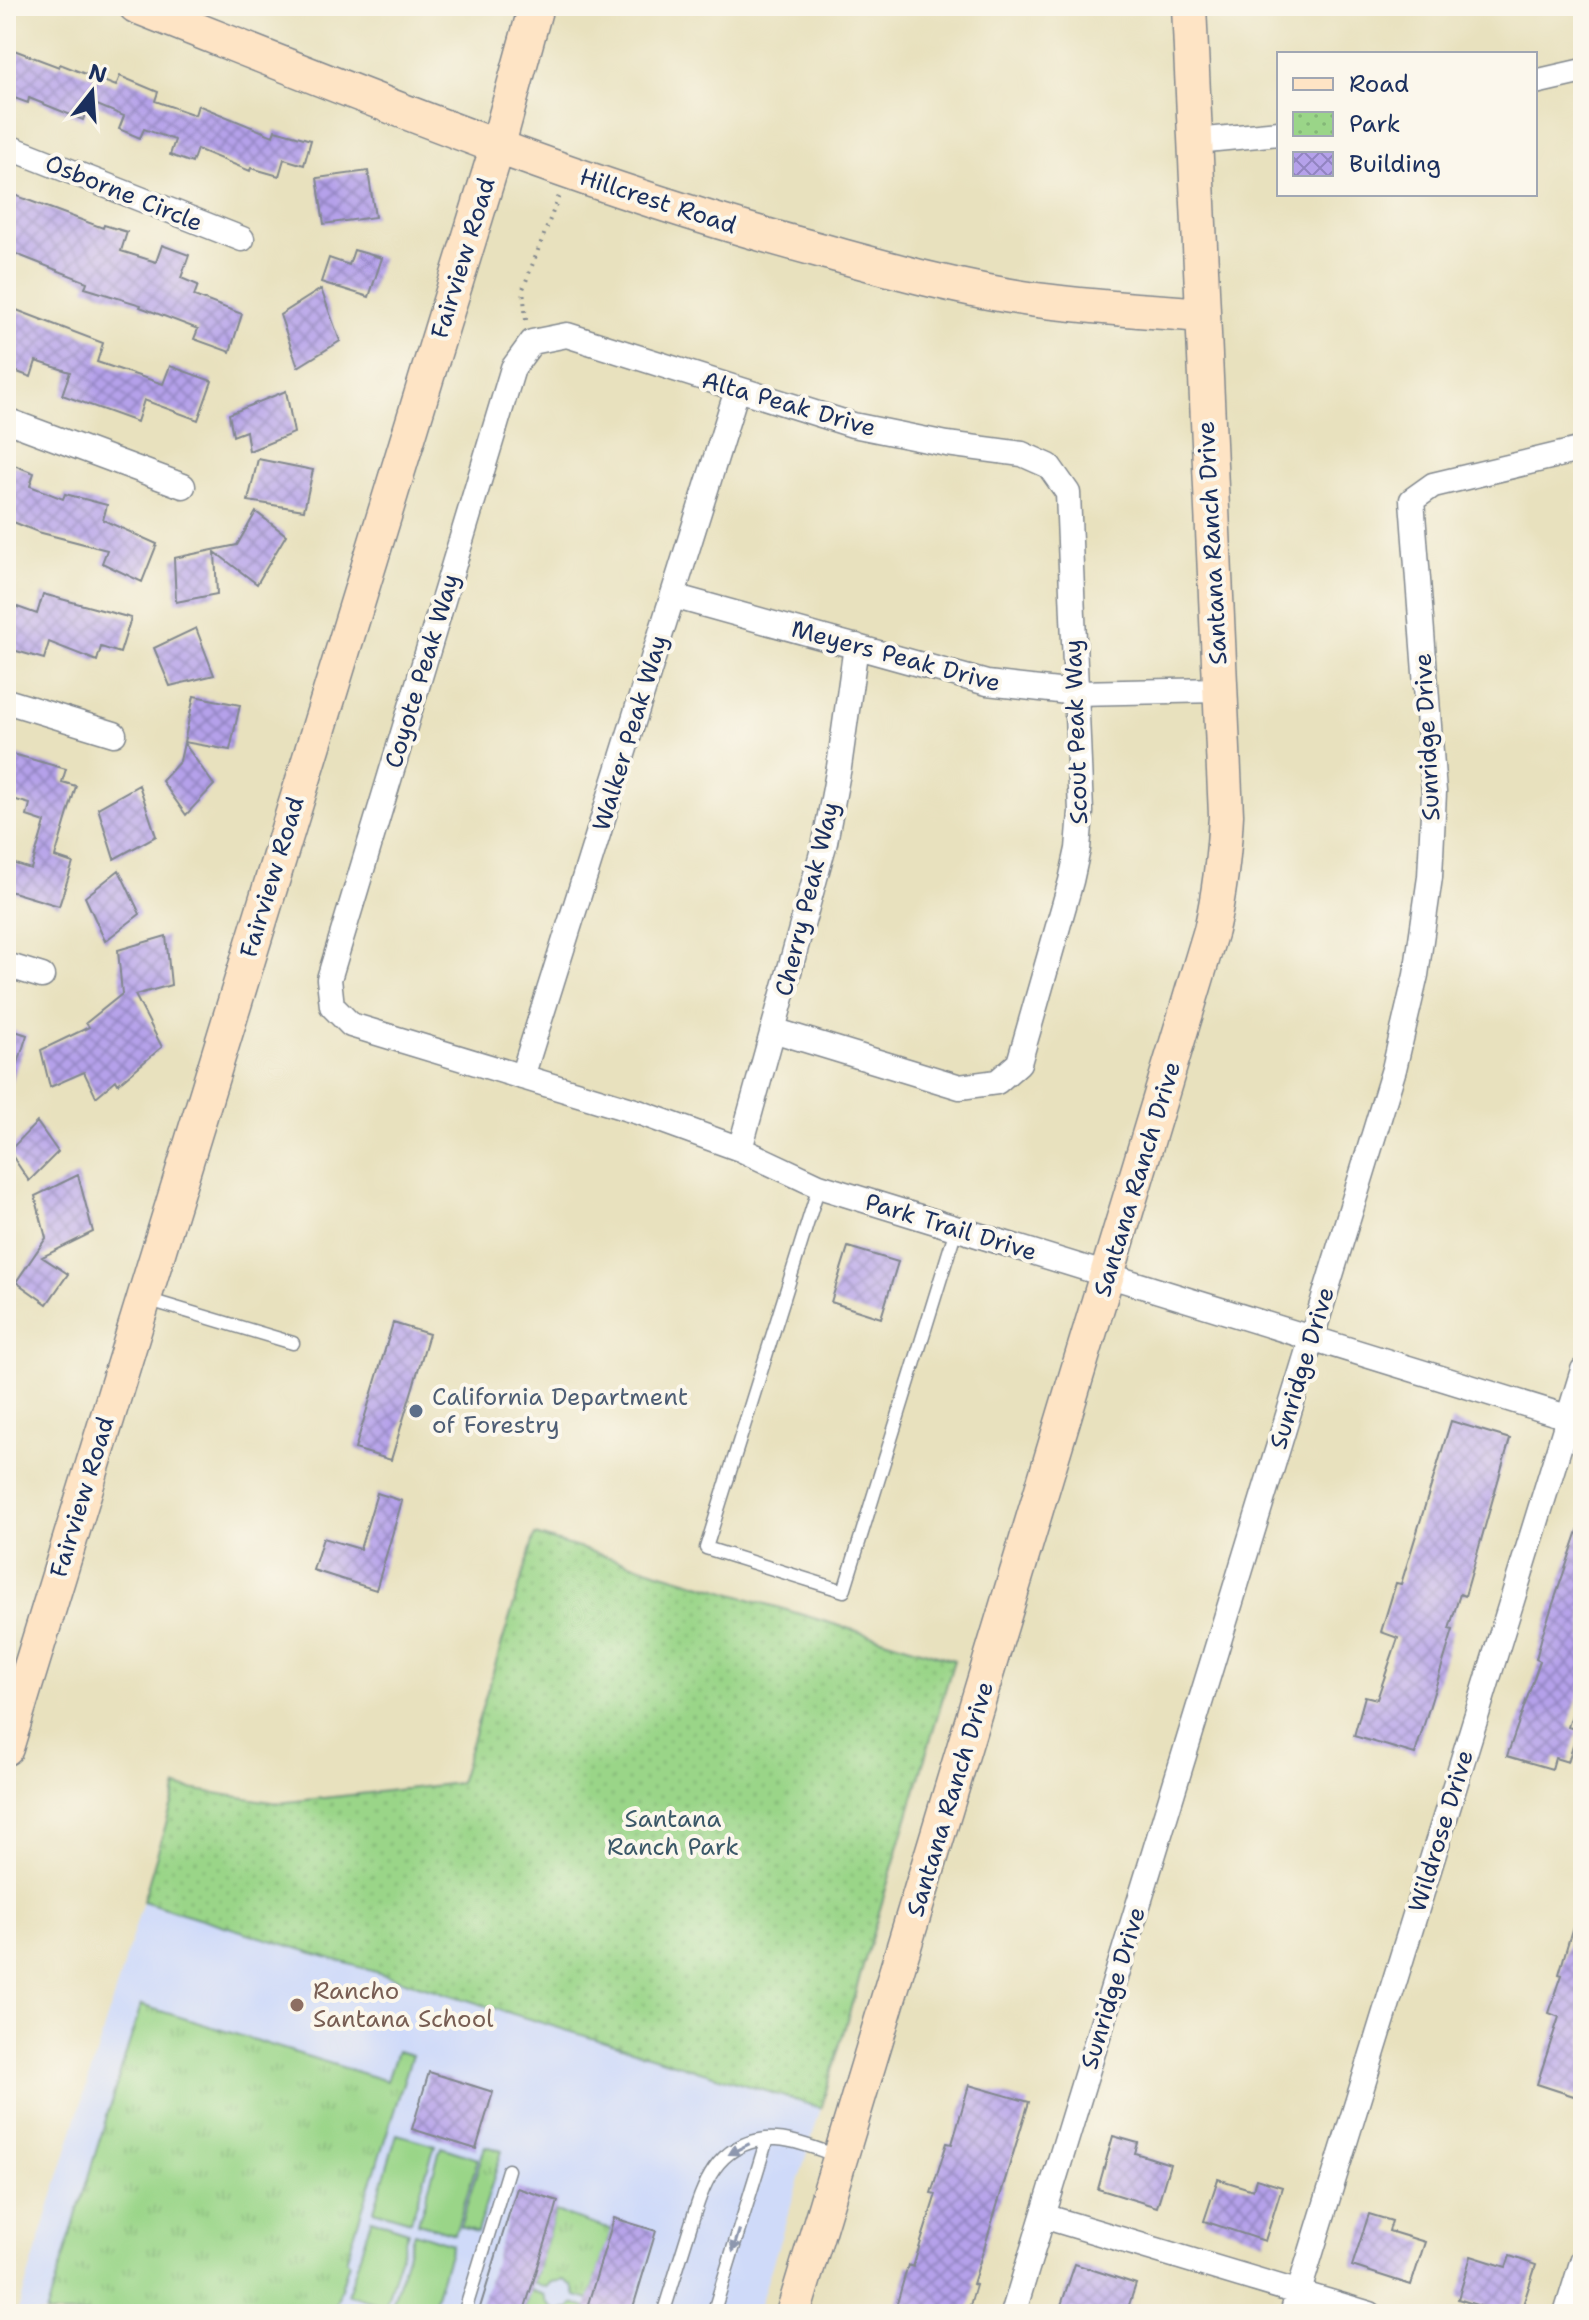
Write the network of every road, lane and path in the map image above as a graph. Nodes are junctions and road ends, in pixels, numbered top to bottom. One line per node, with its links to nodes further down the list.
1 (136, 6): 9 (street, Hillcrest Road)
2 (536, 6): 9 (street, Fairview Road)
3 (1189, 6): 7 (street, Santana Ranch Drive)
4 (1583, 71): 5 (street)
5 (1537, 82)
6 (1277, 133): 7 (street)
7 (1196, 141): 12 (street, Santana Ranch Drive)
8 (6, 146): 11 (street, Osborne Circle)
9 (497, 148): 10 (street, Hillcrest Road); 34 (street, Fairview Road)
10 (567, 171): 12 (street, Hillcrest Road); 13 (path)
11 (242, 239)
12 (1203, 315): 21 (street, Santana Ranch Drive)
13 (532, 342): 14 (street, Alta Peak Drive); 27 (street, Coyote Peak Way)
14 (737, 390): 17 (street, Alta Peak Drive); 19 (street, Walker Peak Way)
15 (6, 420): 18 (street)
16 (1583, 449): 35 (street, Sunridge Drive)
17 (1049, 466): 22 (street, Scout Peak Way)
18 (183, 486)
19 (673, 596): 20 (street, Meyers Peak Drive); 29 (street, Walker Peak Way)
20 (856, 646): 22 (street, Meyers Peak Drive); 28 (street, Cherry Peak Way)
21 (1219, 690): 22 (street, Meyers Peak Drive); 33 (street, Santana Ranch Drive)
22 (1076, 693): 28 (street, Scout Peak Way)
23 (6, 701): 24 (street)
24 (114, 734)
25 (6, 965): 26 (street)
26 (42, 976)
27 (332, 1006): 29 (street, Park Trail Drive)
28 (773, 1030): 30 (street, Cherry Peak Way)
29 (522, 1077): 30 (street, Park Trail Drive)
30 (740, 1149): 31 (street, Park Trail Drive)
31 (819, 1186): 32 (street, Park Trail Drive); 32 (lane)
32 (956, 1229): 33 (street, Park Trail Drive)
33 (1108, 1276): 35 (street, Park Trail Drive); 41 (street, Santana Ranch Drive)
34 (143, 1298): 36 (lane); 39 (street, Fairview Road)
35 (1311, 1338): 38 (street, Park Trail Drive); 43 (street, Sunridge Drive)
36 (293, 1343)
37 (1583, 1370): 38 (street, Wildrose Drive)
38 (1576, 1420): 45 (street, Wildrose Drive)
39 (6, 1748)
40 (767, 2139): 41 (lane); 47 (lane, one-way to 47); 48 (lane, one-way to 48)
41 (841, 2157): 49 (street, Santana Ranch Drive)
42 (508, 2170): 46 (lane)
43 (1043, 2216): 45 (street); 50 (street, Sunridge Drive)
44 (1583, 2259): 52 (street)
45 (1295, 2303): 51 (street)
46 (464, 2314)
47 (663, 2314)
48 (713, 2314)
49 (793, 2314)
50 (1013, 2314)
51 (1370, 2314)
52 (1566, 2314)

